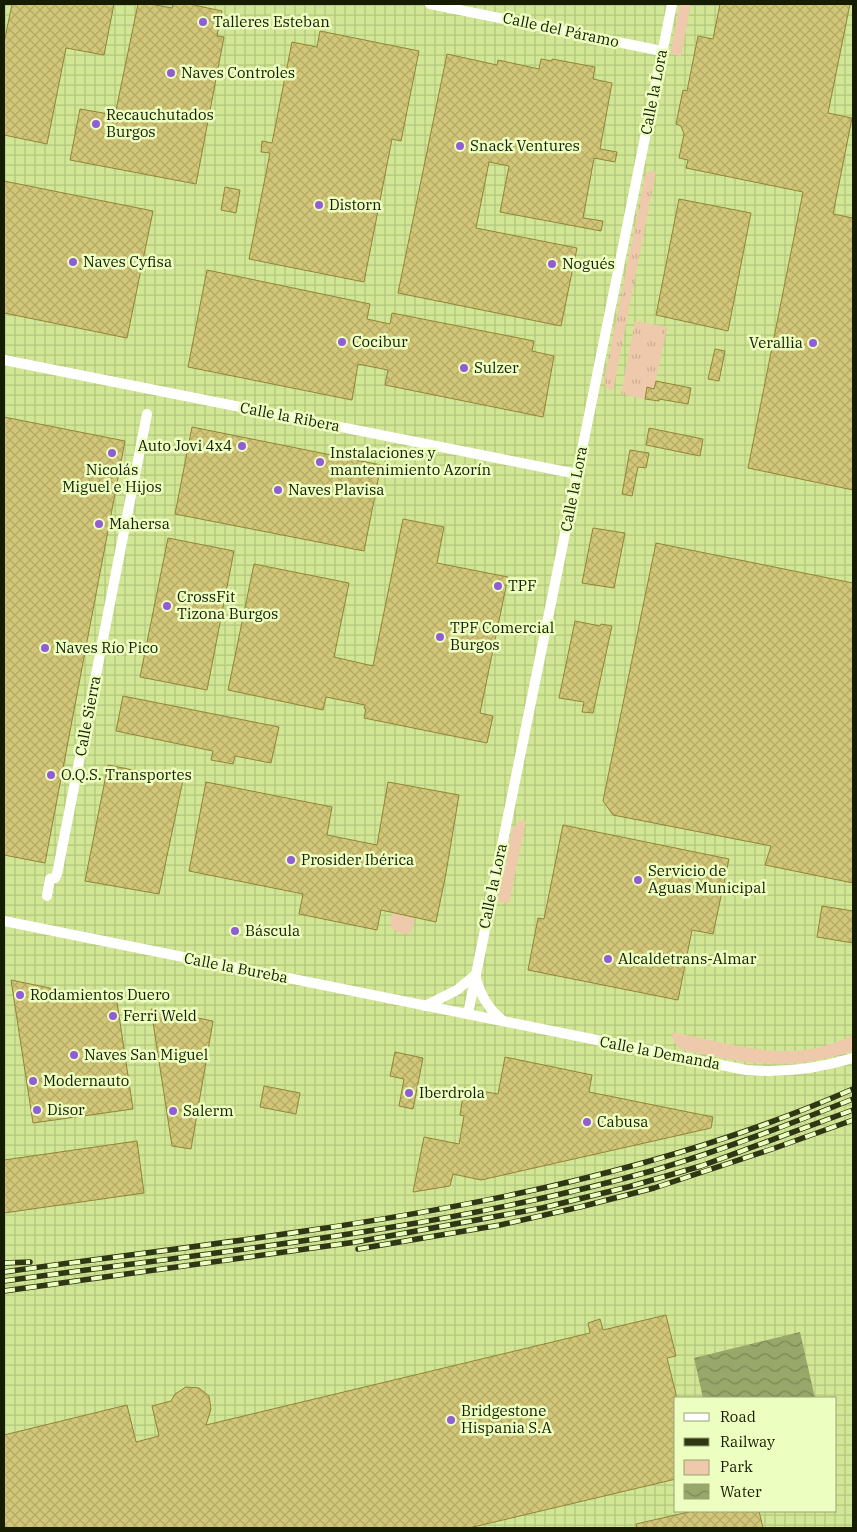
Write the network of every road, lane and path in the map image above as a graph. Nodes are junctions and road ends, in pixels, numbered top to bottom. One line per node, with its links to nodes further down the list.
1 (430, 4): 3 (street, Calle del Páramo)
2 (672, 4): 3 (street, Calle la Lora)
3 (662, 51): 6 (street, Calle la Lora)
4 (4, 360): 6 (street, Calle la Ribera)
5 (147, 414): 7 (street, Calle Sierra)
6 (576, 474): 9 (street, Calle la Lora)
7 (47, 896)
8 (4, 921): 10 (street, Calle la Bureba)
9 (475, 975): 10 (street); 11 (street, Calle la Lora); 12 (street)
10 (425, 1006): 11 (street, Calle la Bureba)
11 (468, 1014): 12 (street, Calle la Demanda)
12 (503, 1022): 13 (street, Calle la Demanda)
13 (853, 1058)

